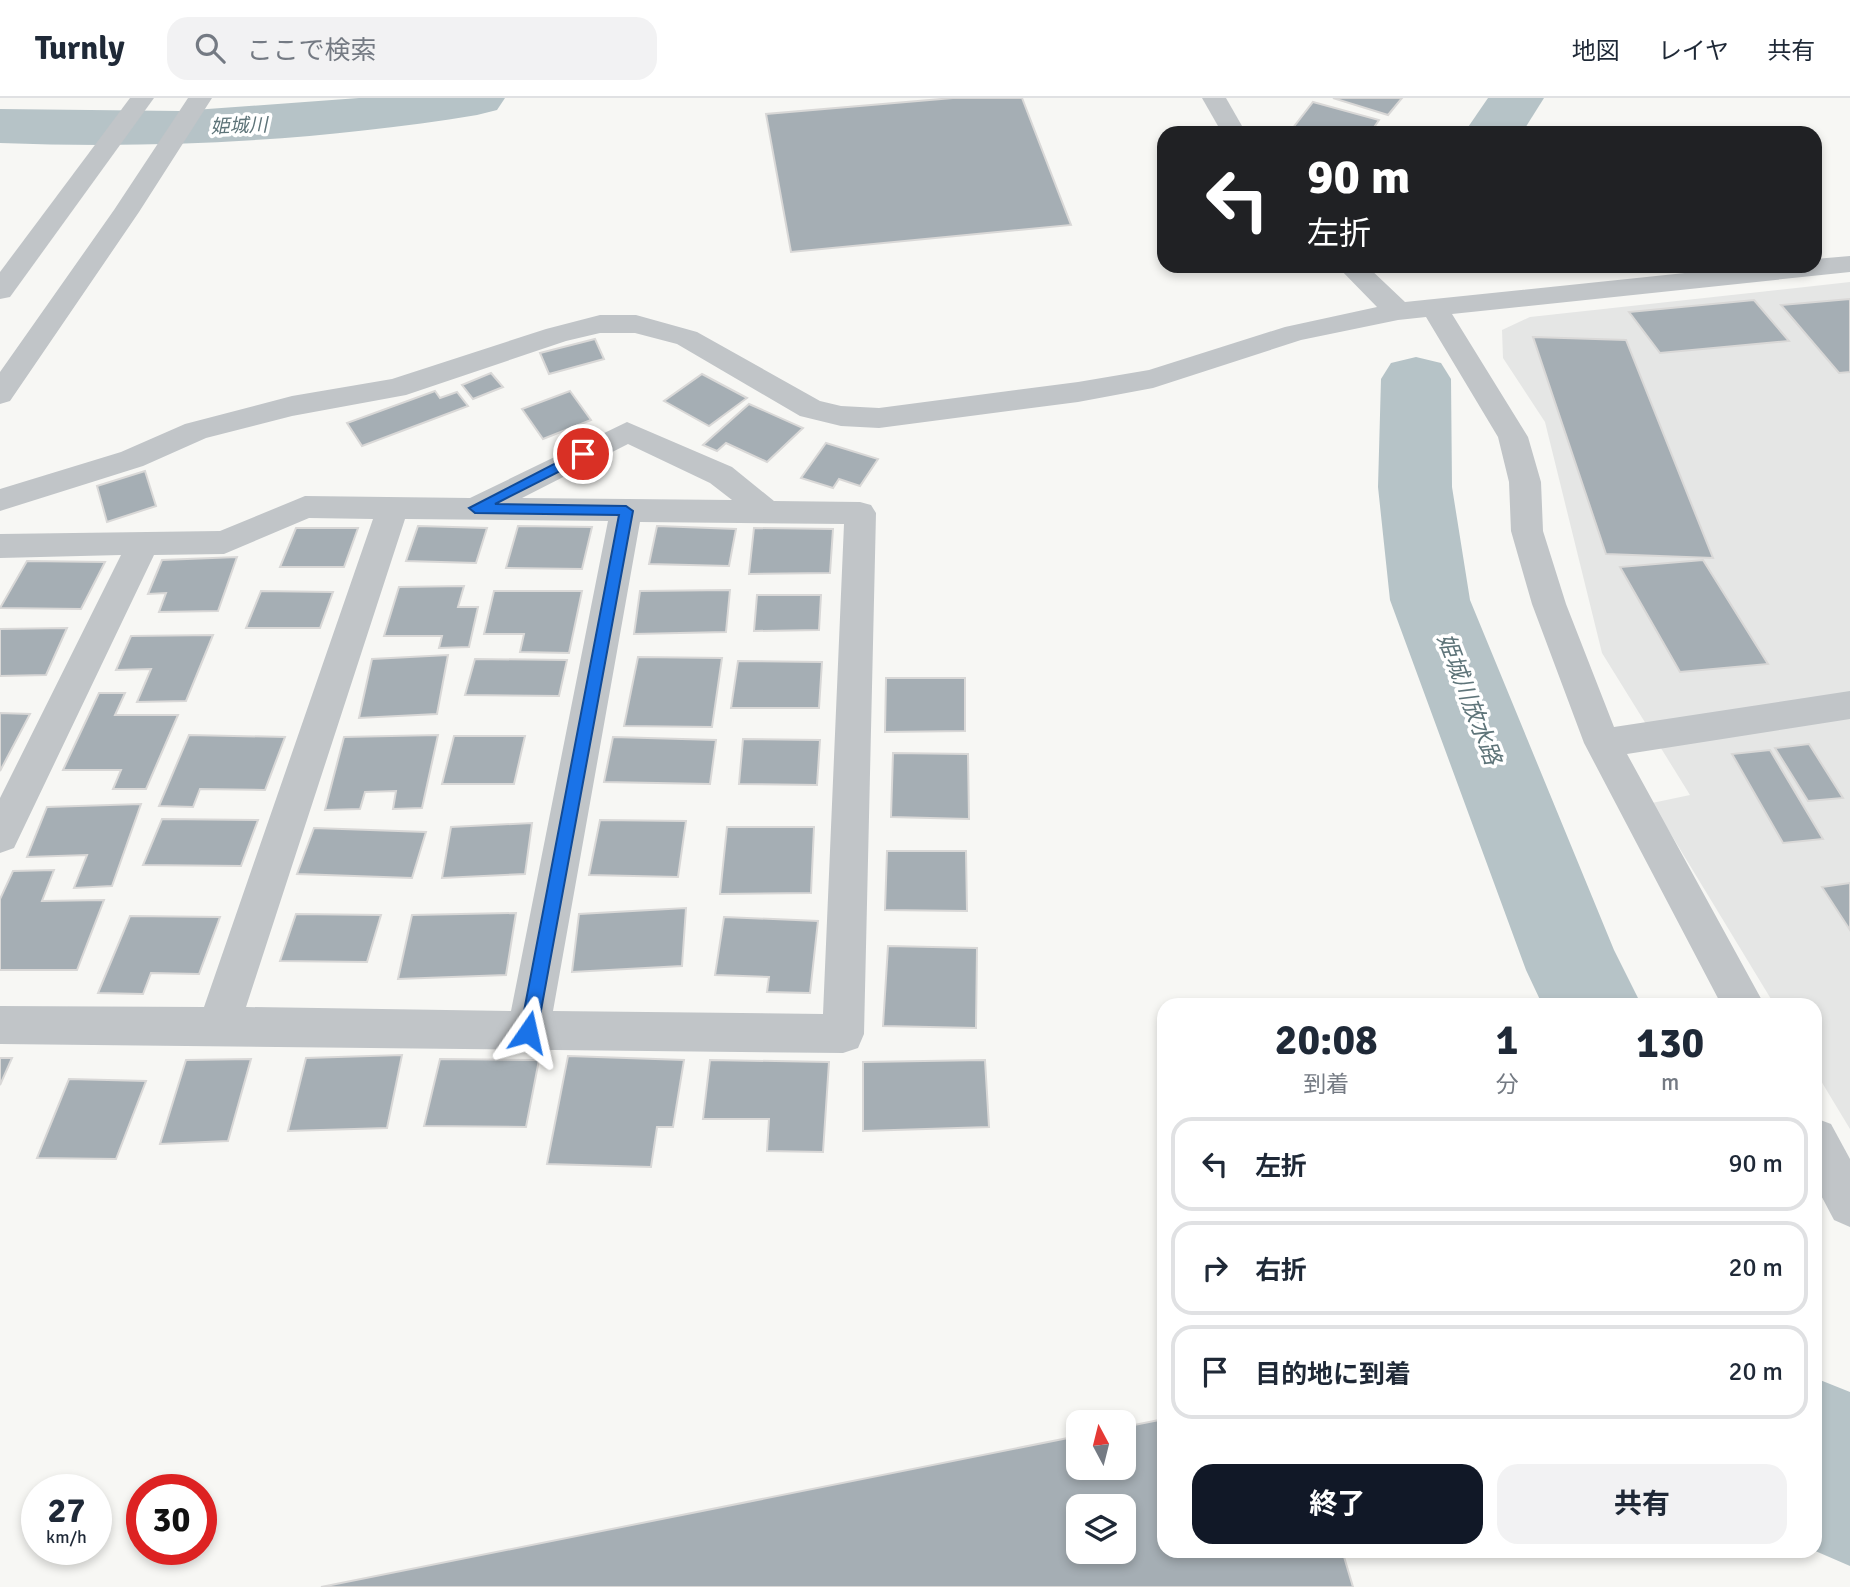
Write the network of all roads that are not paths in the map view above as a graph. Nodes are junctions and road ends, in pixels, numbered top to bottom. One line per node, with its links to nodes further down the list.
1 (1214, 98): 4 (street)
2 (140, 101): 9 (street)
3 (197, 102): 12 (street)
4 (1230, 126)
5 (1850, 264): 6 (street)
6 (1822, 267)
7 (1359, 273): 11 (street)
8 (1767, 273): 10 (street)
9 (0, 291)
10 (1435, 309): 11 (street); 21 (street)
11 (1398, 311): 13 (street)
12 (0, 394)
13 (0, 500)
14 (475, 508): 15 (street); 16 (street); 17 (street)
15 (393, 509): 18 (street); 25 (street)
16 (764, 510): 17 (street); 26 (street)
17 (626, 511): 26 (street)
18 (142, 544): 19 (street); 22 (street)
19 (0, 546)
20 (1850, 705): 21 (street)
21 (1602, 743): 23 (street)
22 (0, 837)
23 (1740, 998)
24 (0, 1024): 25 (street)
25 (219, 1025): 26 (street)
26 (528, 1032)
27 (1822, 1152): 28 (street)
28 (1850, 1204)

